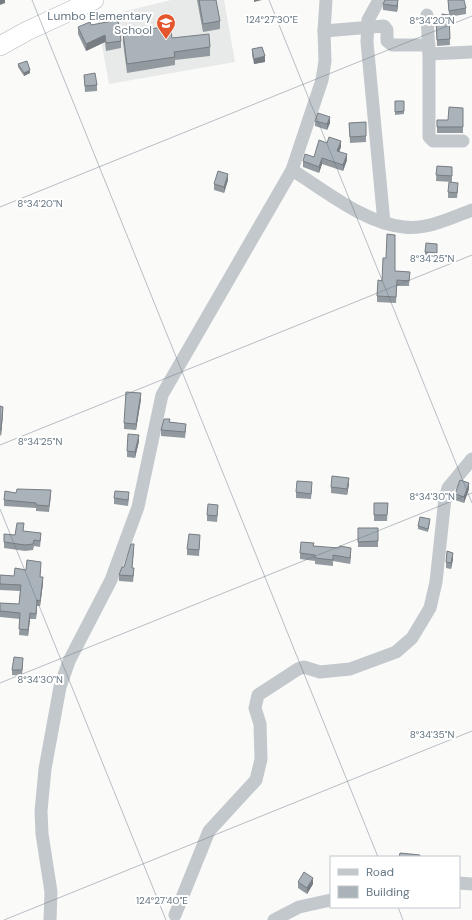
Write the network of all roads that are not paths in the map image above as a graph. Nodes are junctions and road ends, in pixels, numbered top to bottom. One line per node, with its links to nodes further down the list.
1 (326, 0): 6 (street)
2 (379, 0): 5 (street)
3 (83, 2): 7 (highway)
4 (427, 15): 8 (street)
5 (368, 27): 6 (street); 8 (street); 13 (street)
6 (324, 31): 11 (street)
7 (0, 46)
8 (429, 49): 9 (street); 10 (street)
9 (472, 52)
10 (463, 141)
11 (292, 170): 13 (street); 19 (street)
12 (472, 210): 13 (street)
13 (384, 223)
14 (472, 459): 18 (street)
15 (460, 883): 16 (street)
16 (472, 884)
17 (330, 900): 20 (street)
18 (175, 918)
19 (50, 920)
20 (274, 920)

